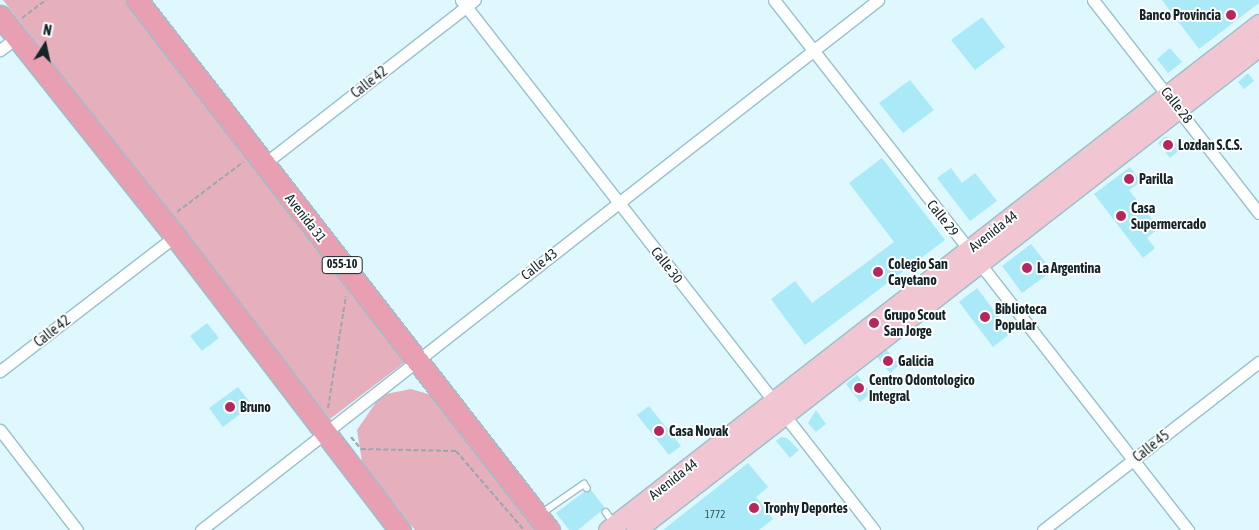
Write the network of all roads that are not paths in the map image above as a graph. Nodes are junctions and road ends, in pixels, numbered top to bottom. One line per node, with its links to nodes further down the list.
1 (137, 0): 12 (highway, Avenida 31 / 055-10)
2 (774, 0): 10 (street, Calle 29)
3 (878, 0): 10 (street, Calle 43)
4 (1093, 0): 11 (street, Calle 28)
5 (467, 2): 12 (street, Calle 42); 13 (street, Calle 30)
6 (1259, 24): 11 (main road, Avenida 44)
7 (9, 27): 9 (street); 15 (highway)
8 (1259, 46): 11 (main road, Avenida 44)
9 (0, 50)
10 (813, 50): 13 (street, Calle 43); 16 (street, Calle 29)
11 (1175, 101): 14 (street, Calle 28); 16 (main road, Avenida 44)
12 (259, 158): 17 (highway, Avenida 31 / 055-10)
13 (618, 202): 17 (street, Calle 43); 20 (street, Calle 30)
14 (1259, 213)
15 (169, 229): 19 (street, Calle 42); 21 (highway)
16 (974, 256): 20 (main road, Avenida 44); 23 (street, Calle 29)
17 (416, 360): 21 (street, Calle 43); 26 (highway, Avenida 31 / 055-10)
18 (1259, 362): 23 (street, Calle 45)
19 (0, 372)
20 (779, 408): 25 (main road, Avenida 44); 30 (main road, Avenida 44); 31 (street, Calle 30)
21 (333, 427): 28 (street, Calle 43); 29 (highway)
22 (0, 430): 27 (street)
23 (1133, 460): 32 (street, Calle 45); 33 (street, Calle 29)
24 (587, 488): 26 (lane)
25 (610, 522)
26 (537, 525)
27 (77, 530)
28 (201, 530)
29 (400, 530)
30 (636, 530)
31 (874, 530)
32 (1043, 530)
33 (1188, 530)

